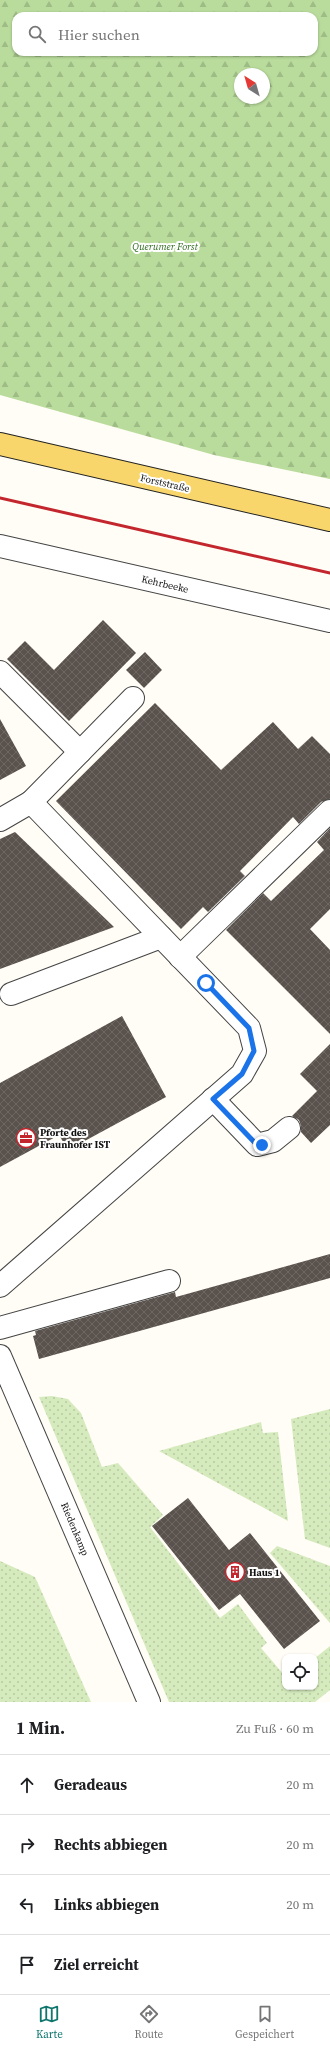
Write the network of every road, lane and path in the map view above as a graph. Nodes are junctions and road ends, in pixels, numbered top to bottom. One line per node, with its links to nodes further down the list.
1 (0, 444): 2 (main road, Forststraße)
2 (330, 520)
3 (0, 546): 4 (street, Kehrbeeke)
4 (330, 621)
5 (0, 672): 7 (street)
6 (133, 698): 7 (street)
7 (80, 752): 8 (street)
8 (31, 802): 10 (street); 11 (street)
9 (330, 811): 12 (street)
10 (0, 820)
11 (161, 937): 12 (street); 13 (street)
12 (180, 957): 14 (street)
13 (11, 994)
14 (213, 1099): 15 (street); 17 (street)
15 (289, 1128)
16 (169, 1281): 18 (street)
17 (0, 1286)
18 (0, 1328)
19 (0, 1356): 20 (street, Riedenkamp)
20 (149, 1702)

